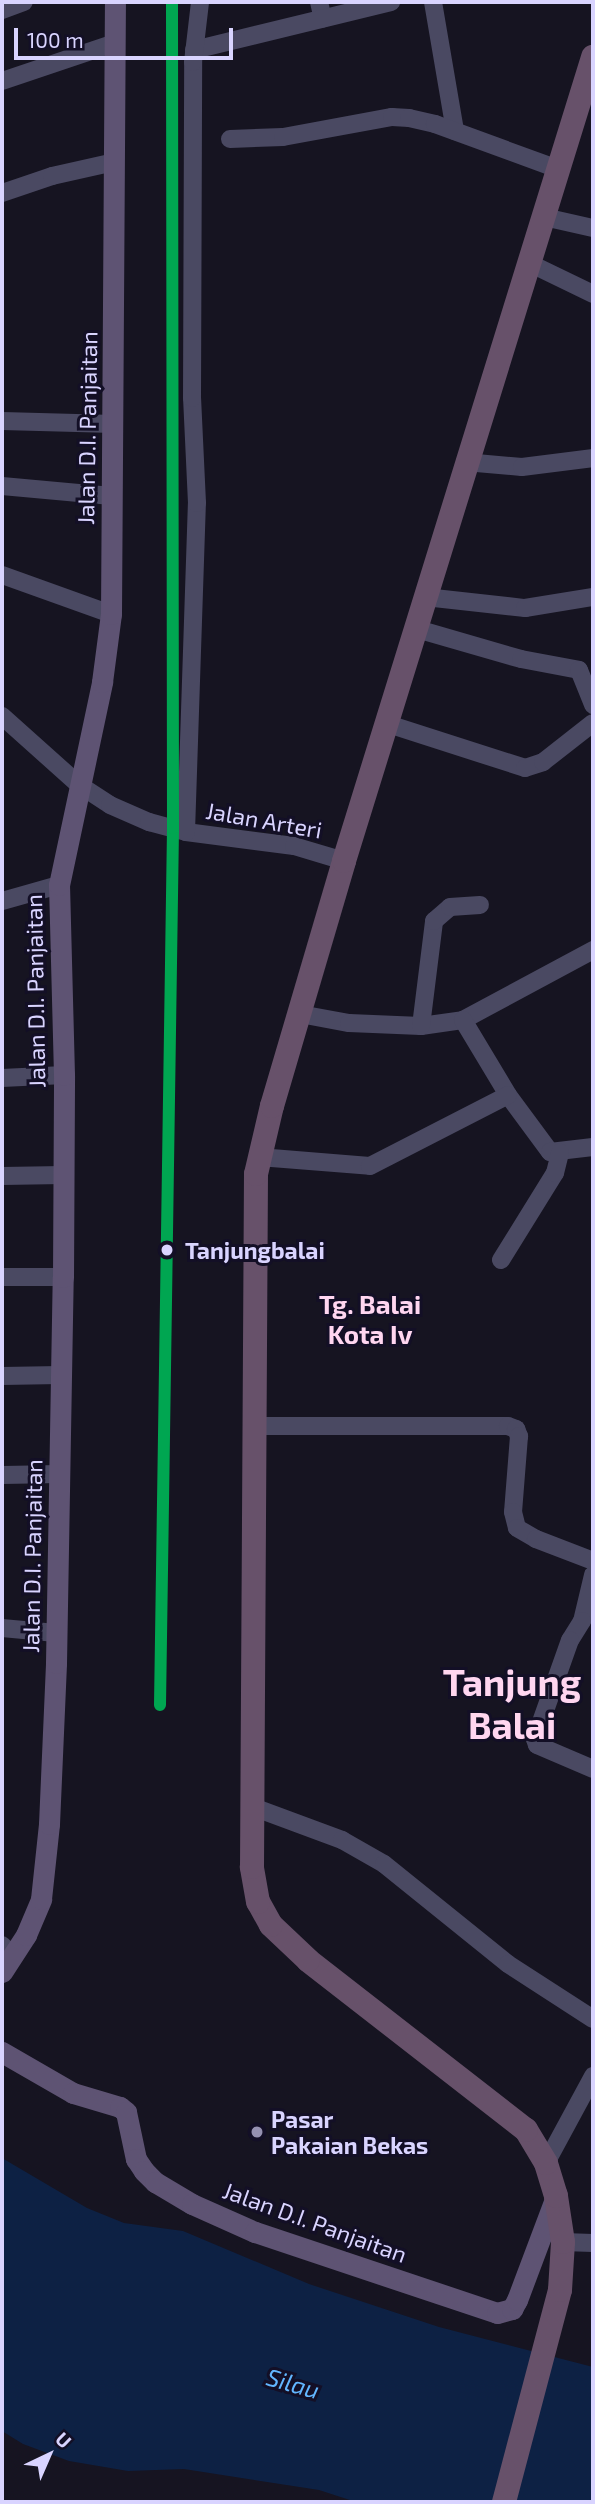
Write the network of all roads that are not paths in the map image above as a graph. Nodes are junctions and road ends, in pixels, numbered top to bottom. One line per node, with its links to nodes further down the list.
1 (24, 2): 6 (street)
2 (115, 2): 8 (main road, Jalan D.I. Panjaitan)
3 (200, 2): 9 (street)
4 (391, 2): 7 (street)
5 (433, 2): 13 (street)
6 (2, 10)
7 (321, 10): 9 (street)
8 (115, 43): 11 (street); 15 (main road, Jalan D.I. Panjaitan)
9 (194, 50): 38 (street)
10 (593, 57): 12 (highway)
11 (2, 81)
12 (585, 112): 16 (highway)
13 (455, 131): 14 (street); 16 (street)
14 (230, 139)
15 (114, 162): 17 (street); 23 (main road, Jalan D.I. Panjaitan)
16 (558, 169): 18 (highway)
17 (2, 193)
18 (544, 217): 19 (street); 20 (highway)
19 (593, 228)
20 (529, 263): 21 (street); 25 (highway)
21 (593, 293)
22 (2, 421): 23 (street)
23 (114, 424): 27 (main road, Jalan D.I. Panjaitan)
24 (593, 458): 25 (street)
25 (465, 462): 29 (highway)
26 (2, 486): 27 (street)
27 (112, 496): 31 (main road, Jalan D.I. Panjaitan)
28 (2, 575): 31 (street)
29 (425, 597): 30 (street); 32 (highway)
30 (593, 597)
31 (111, 614): 37 (main road, Jalan D.I. Panjaitan)
32 (417, 629): 33 (street); 35 (highway)
33 (593, 705)
34 (2, 716): 37 (street, Jalan Arteri)
35 (385, 723): 36 (street); 39 (highway)
36 (593, 723)
37 (78, 784): 38 (street, Jalan Arteri); 40 (main road, Jalan D.I. Panjaitan)
38 (186, 832): 39 (street, Jalan Arteri)
39 (344, 861): 44 (highway)
40 (59, 885): 41 (street); 47 (main road, Jalan D.I. Panjaitan)
41 (2, 901)
42 (480, 905): 46 (street)
43 (593, 950): 45 (street)
44 (300, 1014): 46 (street); 52 (highway)
45 (464, 1020): 46 (street); 49 (street)
46 (421, 1026)
47 (64, 1075): 48 (street); 54 (main road, Jalan D.I. Panjaitan)
48 (2, 1078)
49 (508, 1096): 51 (street); 52 (street)
50 (593, 1147): 51 (street)
51 (560, 1153): 55 (street)
52 (259, 1157): 60 (highway)
53 (2, 1175): 54 (street)
54 (63, 1175): 57 (main road, Jalan D.I. Panjaitan)
55 (501, 1260)
56 (2, 1277): 57 (street)
57 (63, 1277): 58 (main road, Jalan D.I. Panjaitan)
58 (60, 1375): 59 (street); 61 (main road, Jalan D.I. Panjaitan)
59 (2, 1376)
60 (253, 1426): 63 (street); 68 (highway)
61 (60, 1474): 62 (street); 66 (main road, Jalan D.I. Panjaitan)
62 (2, 1475)
63 (593, 1561)
64 (593, 1574): 67 (street)
65 (2, 1628): 66 (street)
66 (56, 1633): 69 (main road, Jalan D.I. Panjaitan)
67 (593, 1769)
68 (253, 1807): 70 (street); 73 (highway)
69 (5, 1957)
70 (593, 2019)
71 (2, 2052): 74 (main road, Jalan D.I. Panjaitan)
72 (593, 2076): 73 (street)
73 (546, 2163): 74 (highway)
74 (556, 2196): 75 (highway)
75 (563, 2242): 76 (street); 77 (highway)
76 (593, 2243)
77 (504, 2502)

